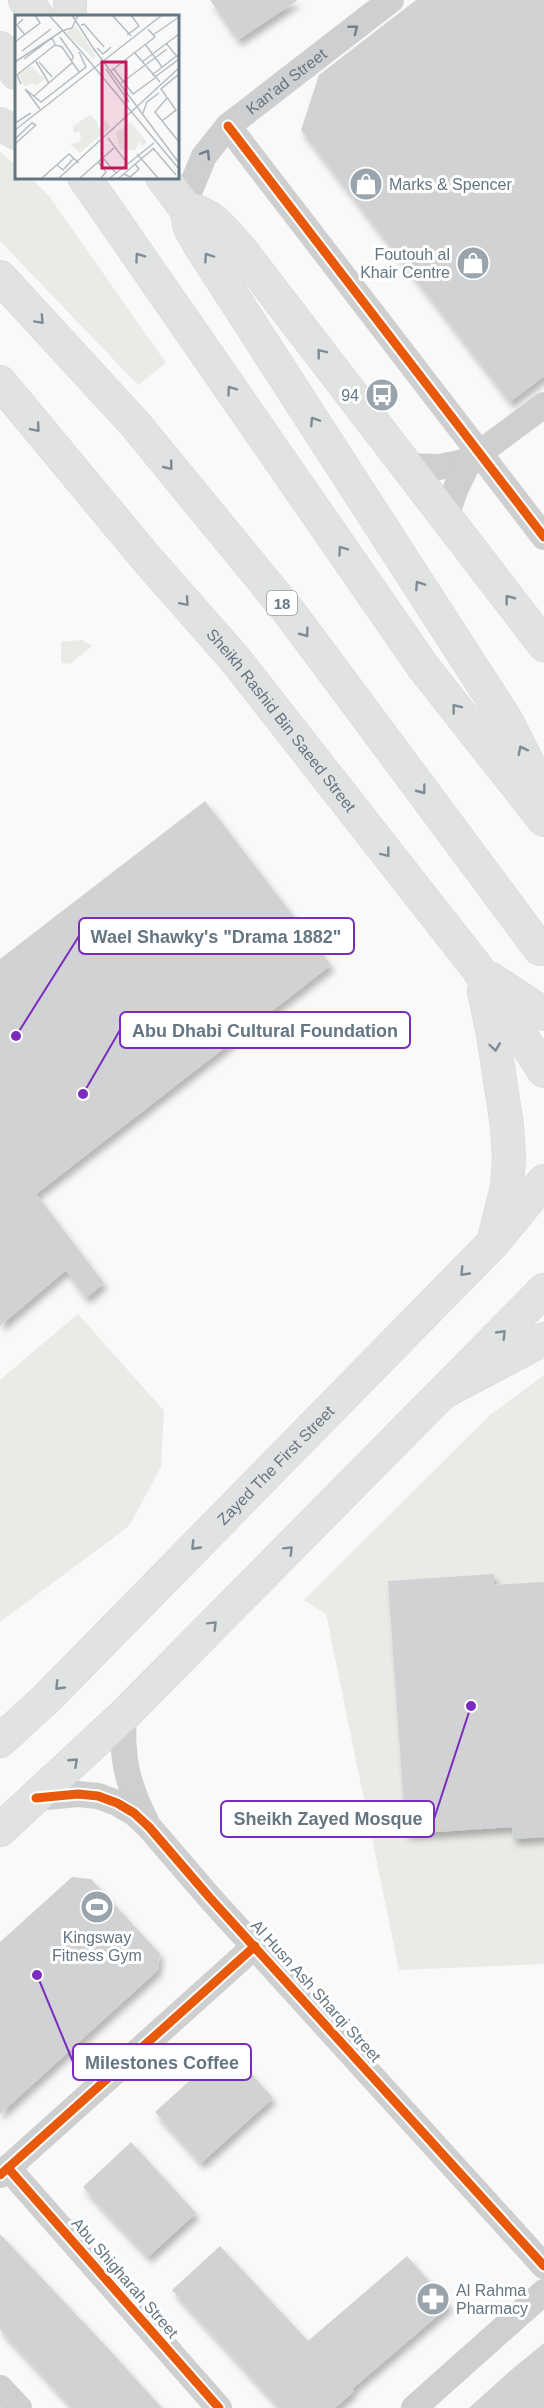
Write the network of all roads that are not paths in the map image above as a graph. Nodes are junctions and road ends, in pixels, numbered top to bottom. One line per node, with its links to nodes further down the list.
1 (25, 0): 3 (main road)
2 (391, 0): 7 (street, Kan'ad Street, one-way to 2)
3 (36, 15)
4 (0, 48): 5 (main road)
5 (15, 71)
6 (0, 124): 8 (main road)
7 (228, 126): 11 (street, Kan'ad Street, one-way to 7); 15 (street)
8 (15, 132)
9 (163, 178): 11 (main road)
10 (85, 182): 21 (main road, one-way to 10)
11 (186, 209): 16 (main road, one-way to 11); 20 (main road, one-way to 11)
12 (0, 277): 22 (main road, 18, one-way to 22)
13 (0, 382): 23 (main road, Sheikh Rashid Bin Saeed Street, one-way to 23)
14 (544, 405): 15 (street)
15 (474, 458): 16 (street); 17 (street); 18 (street)
16 (408, 466): 17 (main road)
17 (446, 516): 19 (main road, one-way to 17)
18 (544, 537)
19 (544, 645)
20 (544, 804)
21 (544, 820)
22 (540, 950)
23 (478, 969): 24 (main road); 25 (main road, Sheikh Rashid Bin Saeed Street); 27 (main road, one-way to 27)
24 (542, 1012)
25 (544, 1071)
26 (544, 1181): 27 (main road, Zayed The First Street)
27 (493, 1243): 32 (main road, Zayed The First Street, one-way to 32)
28 (544, 1290): 30 (main road, one-way to 28)
29 (544, 1339): 30 (main road)
30 (446, 1391): 31 (main road, one-way to 30)
31 (124, 1715): 33 (main road, one-way to 31); 34 (street, Al Husn Ash Sharqi Street)
32 (0, 1741)
33 (36, 1798): 34 (street, Al Husn Ash Sharqi Street); 35 (main road)
34 (149, 1827): 36 (street, Al Husn Ash Sharqi Street)
35 (0, 1830)
36 (255, 1946): 37 (street); 38 (street, Al Husn Ash Sharqi Street)
37 (4, 2172): 42 (street, Abu Shigharah Street)
38 (544, 2266)
39 (544, 2292): 43 (street)
40 (0, 2388): 41 (street)
41 (19, 2408)
42 (219, 2408)
43 (414, 2408)

